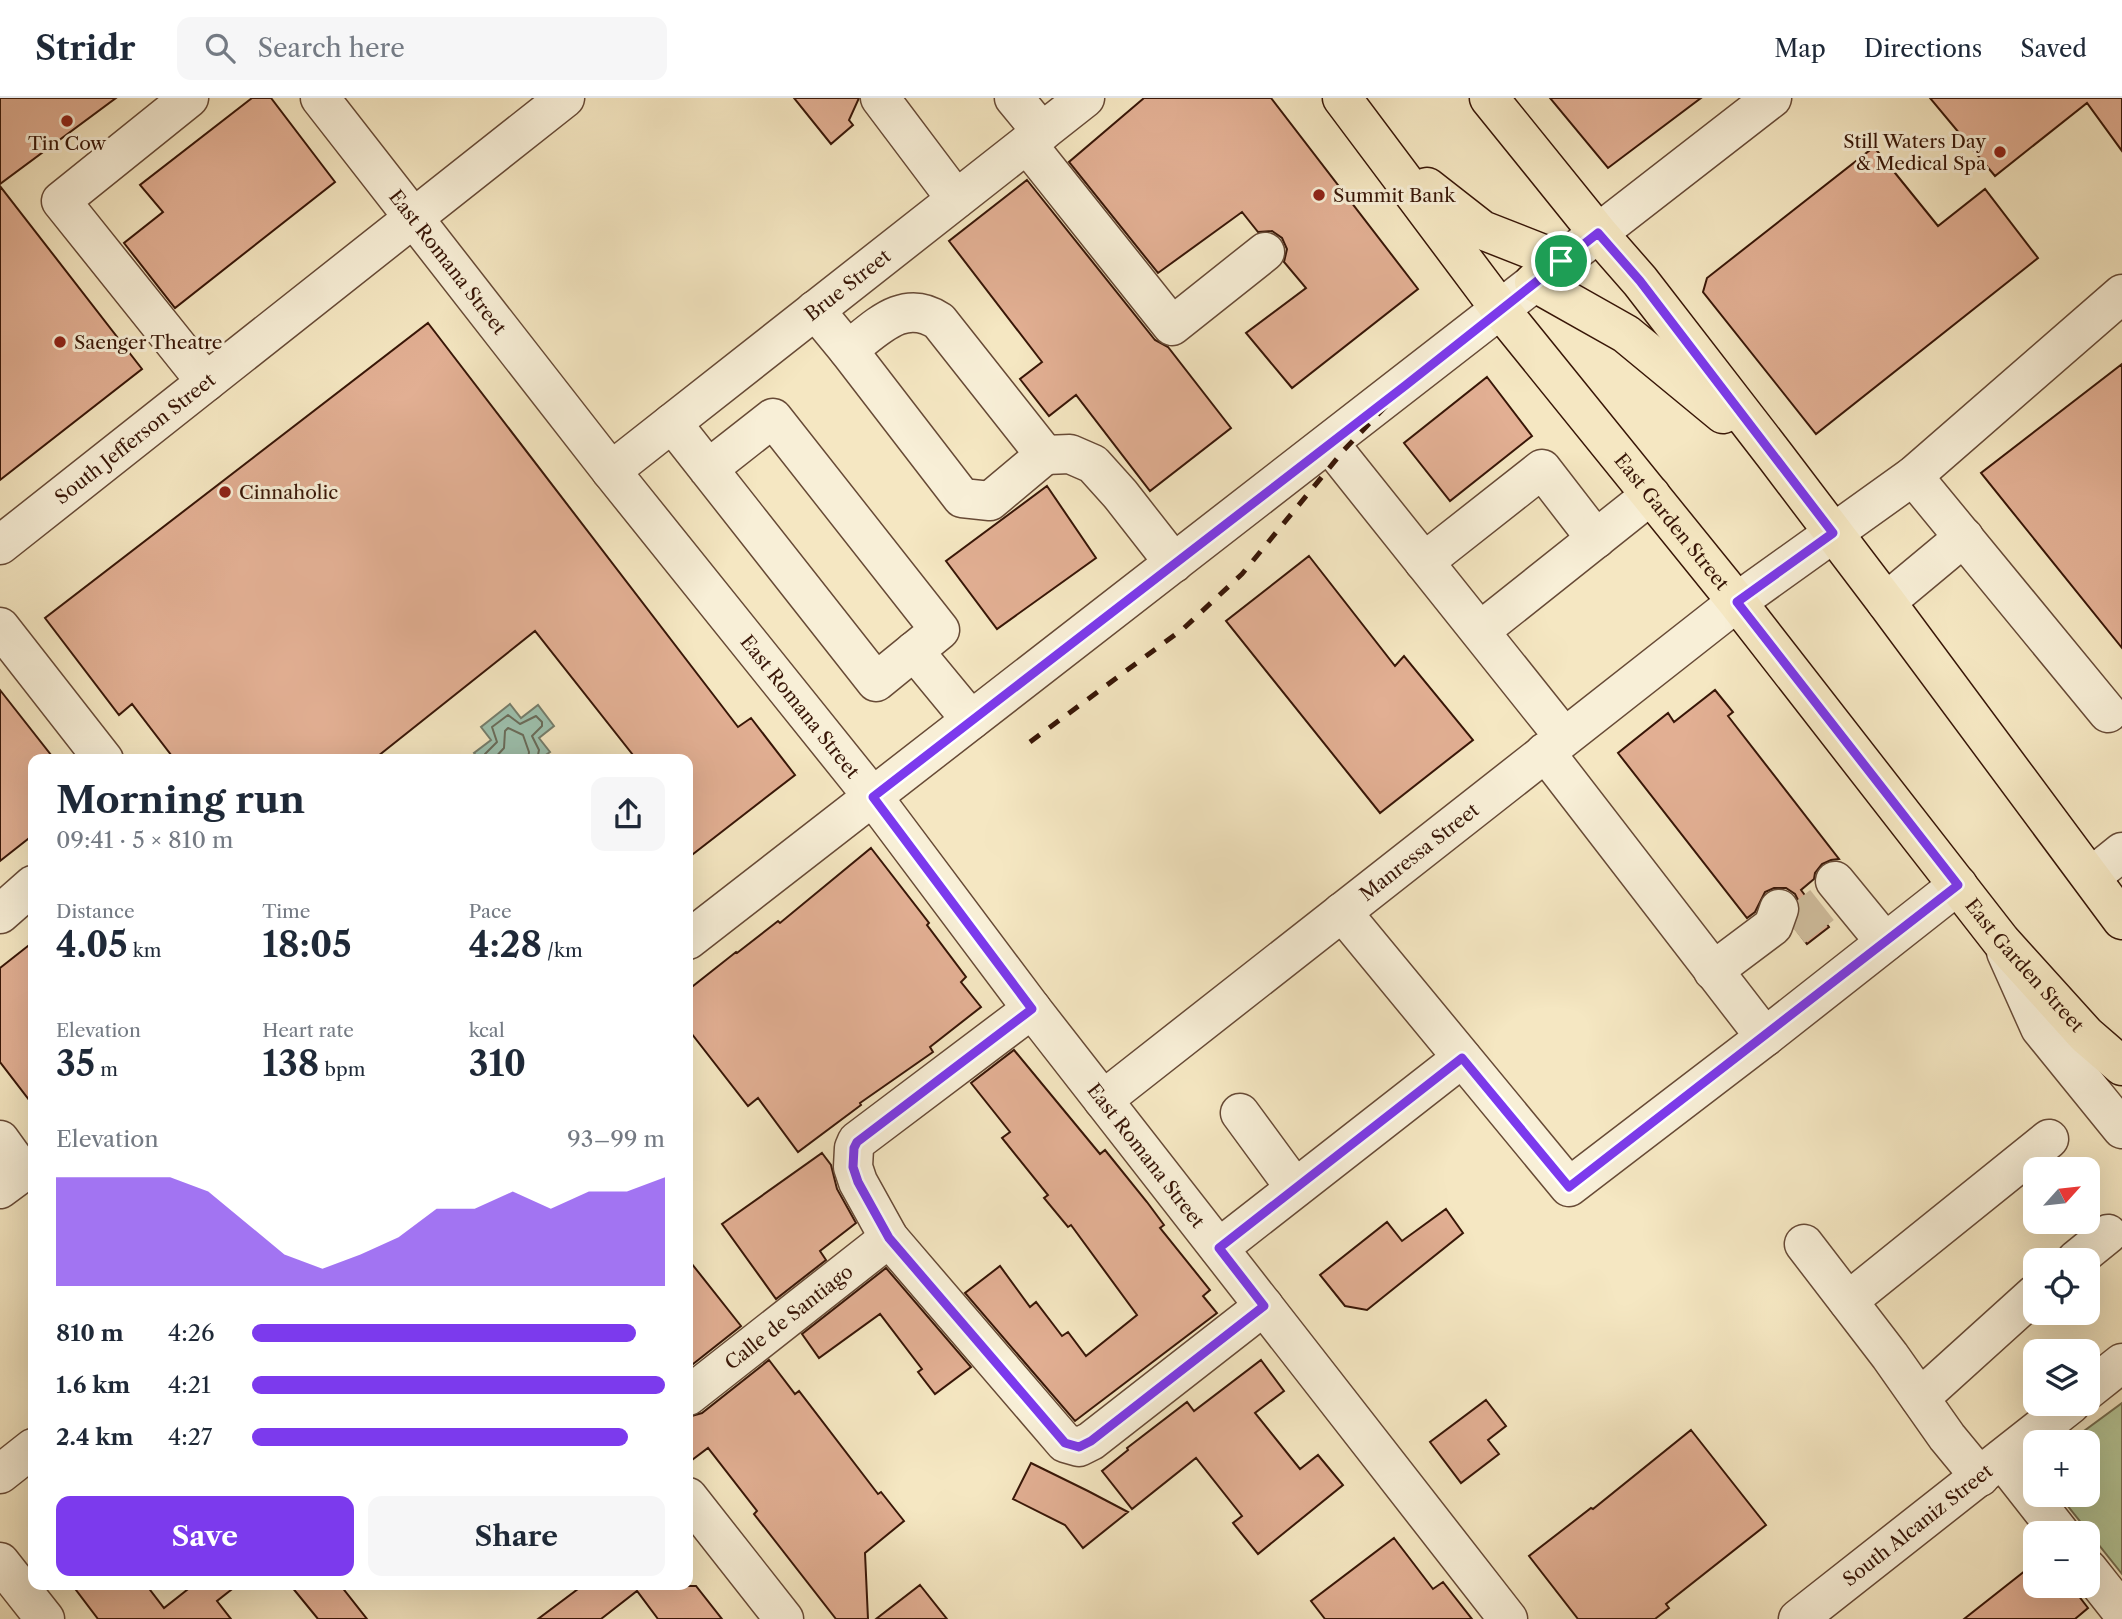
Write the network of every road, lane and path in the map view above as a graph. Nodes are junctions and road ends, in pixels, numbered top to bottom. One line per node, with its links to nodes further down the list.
1 (189, 98): 21 (street)
2 (320, 98): 13 (street, East Romana Street)
3 (565, 98): 13 (street, South Jefferson Street)
4 (880, 98): 12 (street)
5 (1014, 98): 10 (street)
6 (1085, 98): 10 (street, Brue Street)
7 (1342, 98): 11 (main road, East Garden Street)
8 (1489, 98): 14 (main road)
9 (1773, 98): 14 (street)
10 (1035, 138): 12 (street, Brue Street); 15 (street)
11 (1389, 158): 16 (main road); 18 (main road, East Garden Street)
12 (956, 199): 19 (street, Brue Street)
13 (414, 218): 21 (street, South Jefferson Street); 27 (street, East Romana Street)
14 (1598, 233): 16 (street); 25 (main road)
15 (1265, 252)
16 (1548, 272): 18 (street); 25 (main road)
17 (2122, 294): 28 (street, Manressa Street)
18 (1500, 309): 23 (street); 29 (main road, East Garden Street)
19 (816, 310): 20 (street); 22 (street, Brue Street)
20 (848, 350): 24 (street); 24 (street)
21 (206, 382): 33 (street, South Jefferson Street)
22 (672, 424): 26 (street); 27 (street, Brue Street)
23 (1329, 443): 34 (street); 35 (street)
24 (1045, 455): 34 (street)
25 (1776, 457): 30 (main road)
26 (708, 469): 40 (street); 40 (street)
27 (611, 471): 45 (street, East Romana Street)
28 (1913, 476): 30 (street, Manressa Street); 31 (street)
29 (1651, 495): 32 (street); 36 (main road, East Garden Street)
30 (1833, 533): 36 (street, Manressa Street); 37 (main road)
31 (1964, 537): 37 (street); 41 (street)
32 (1596, 539): 35 (street); 39 (street)
33 (0, 545)
34 (1174, 563): 42 (street)
35 (1432, 571): 39 (street)
36 (1737, 602): 43 (street, Manressa Street); 48 (main road, East Garden Street)
37 (1886, 602): 47 (main road)
38 (0, 627): 44 (street)
39 (1480, 631): 43 (street)
40 (915, 651): 42 (street)
41 (2108, 713)
42 (971, 720): 45 (street)
43 (1555, 745): 50 (street, Manressa Street); 56 (street)
44 (99, 754)
45 (873, 797): 53 (street); 57 (street, East Romana Street)
46 (2122, 852): 47 (street)
47 (2091, 877): 52 (main road)
48 (1958, 885): 54 (main road, East Garden Street); 55 (street)
49 (28, 890): 51 (street)
50 (1342, 912): 59 (street); 61 (street, Manressa Street)
51 (0, 914)
52 (2122, 920)
53 (693, 936)
54 (2001, 940): 60 (main road, East Garden Street); 63 (street)
55 (1885, 942): 56 (street); 58 (street)
56 (1713, 971): 58 (street)
57 (1032, 1009): 61 (street, East Romana Street); 69 (street)
58 (1765, 1037): 59 (street)
59 (1462, 1058): 66 (street)
60 (2122, 1066)
61 (1103, 1100): 71 (street, East Romana Street)
62 (1240, 1113): 66 (street)
63 (2122, 1129)
64 (2049, 1139): 73 (street)
65 (0, 1140): 67 (street)
66 (1295, 1188): 71 (street)
67 (0, 1189)
68 (2108, 1234): 72 (street)
69 (889, 1238): 75 (street); 78 (street, Calle de Santiago)
70 (1804, 1244): 73 (street)
71 (1219, 1248): 75 (street, East Romana Street)
72 (2091, 1248)
73 (1848, 1301): 79 (street)
74 (2023, 1305): 79 (street)
75 (1264, 1306): 92 (street, East Romana Street)
76 (2122, 1363): 77 (street)
77 (2100, 1380)
78 (693, 1392)
79 (1920, 1398): 82 (street)
80 (2056, 1416): 82 (street, South Alcaniz Street)
81 (28, 1452): 83 (street)
82 (1991, 1468): 85 (street); 89 (street, South Alcaniz Street)
83 (0, 1474)
84 (693, 1503): 91 (street)
85 (2047, 1521)
86 (0, 1562): 90 (street)
87 (2100, 1584): 88 (street)
88 (2122, 1612)
89 (1804, 1617)
90 (45, 1619)
91 (783, 1619)
92 (1508, 1619)

